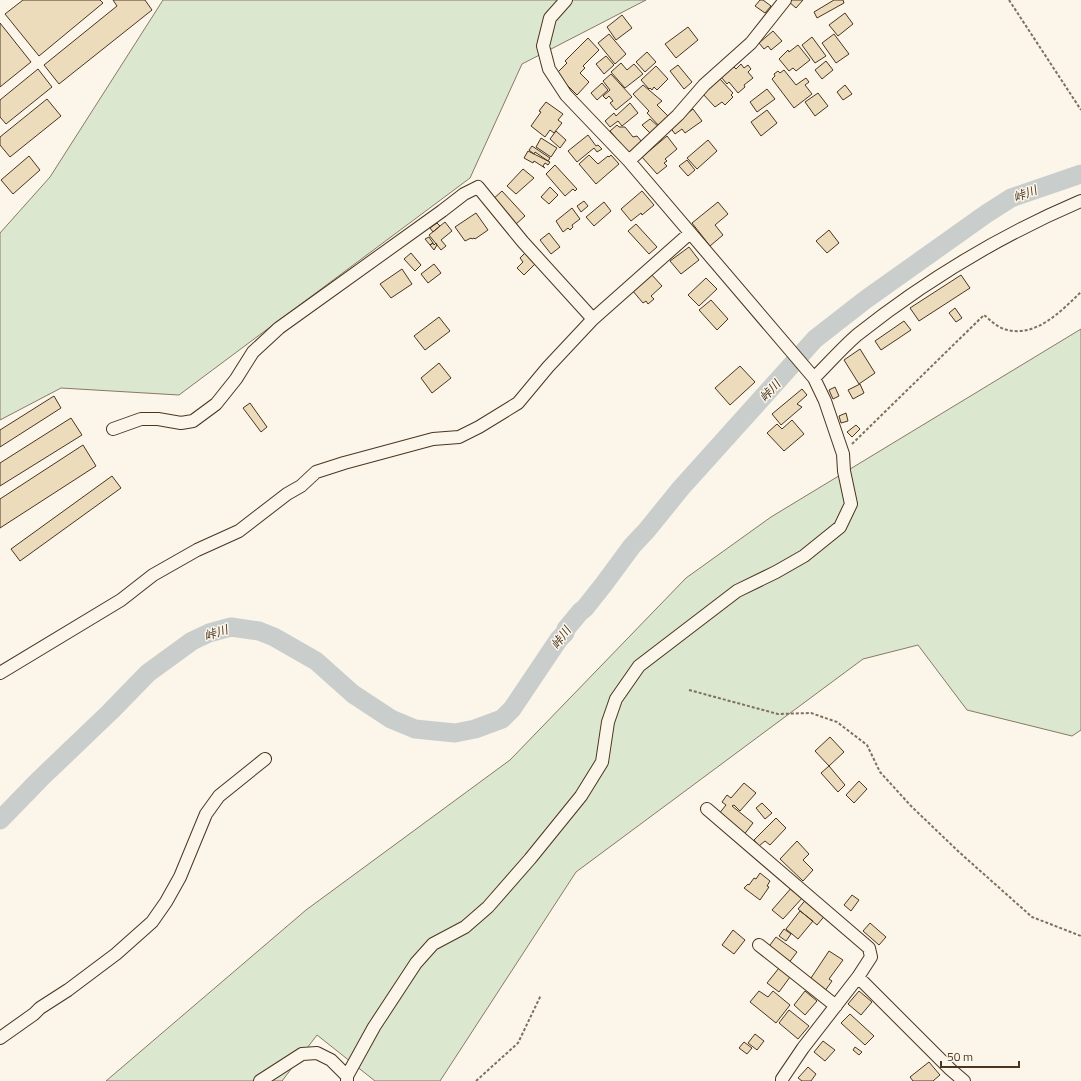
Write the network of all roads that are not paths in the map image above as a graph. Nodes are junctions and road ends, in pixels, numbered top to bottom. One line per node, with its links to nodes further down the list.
1 (566, 0): 3 (street)
2 (785, 0): 3 (street)
3 (628, 161): 5 (street)
4 (1081, 201): 7 (street)
5 (690, 232): 6 (street); 7 (street)
6 (593, 319): 8 (street); 9 (street)
7 (814, 378): 16 (street)
8 (113, 429)
9 (0, 673)
10 (265, 759): 15 (street)
11 (706, 809): 13 (street)
12 (759, 945): 14 (street)
13 (858, 977): 14 (street); 19 (street)
14 (836, 1006): 18 (street)
15 (0, 1038)
16 (347, 1078): 17 (street)
17 (260, 1081)
18 (782, 1081)
19 (964, 1081)

